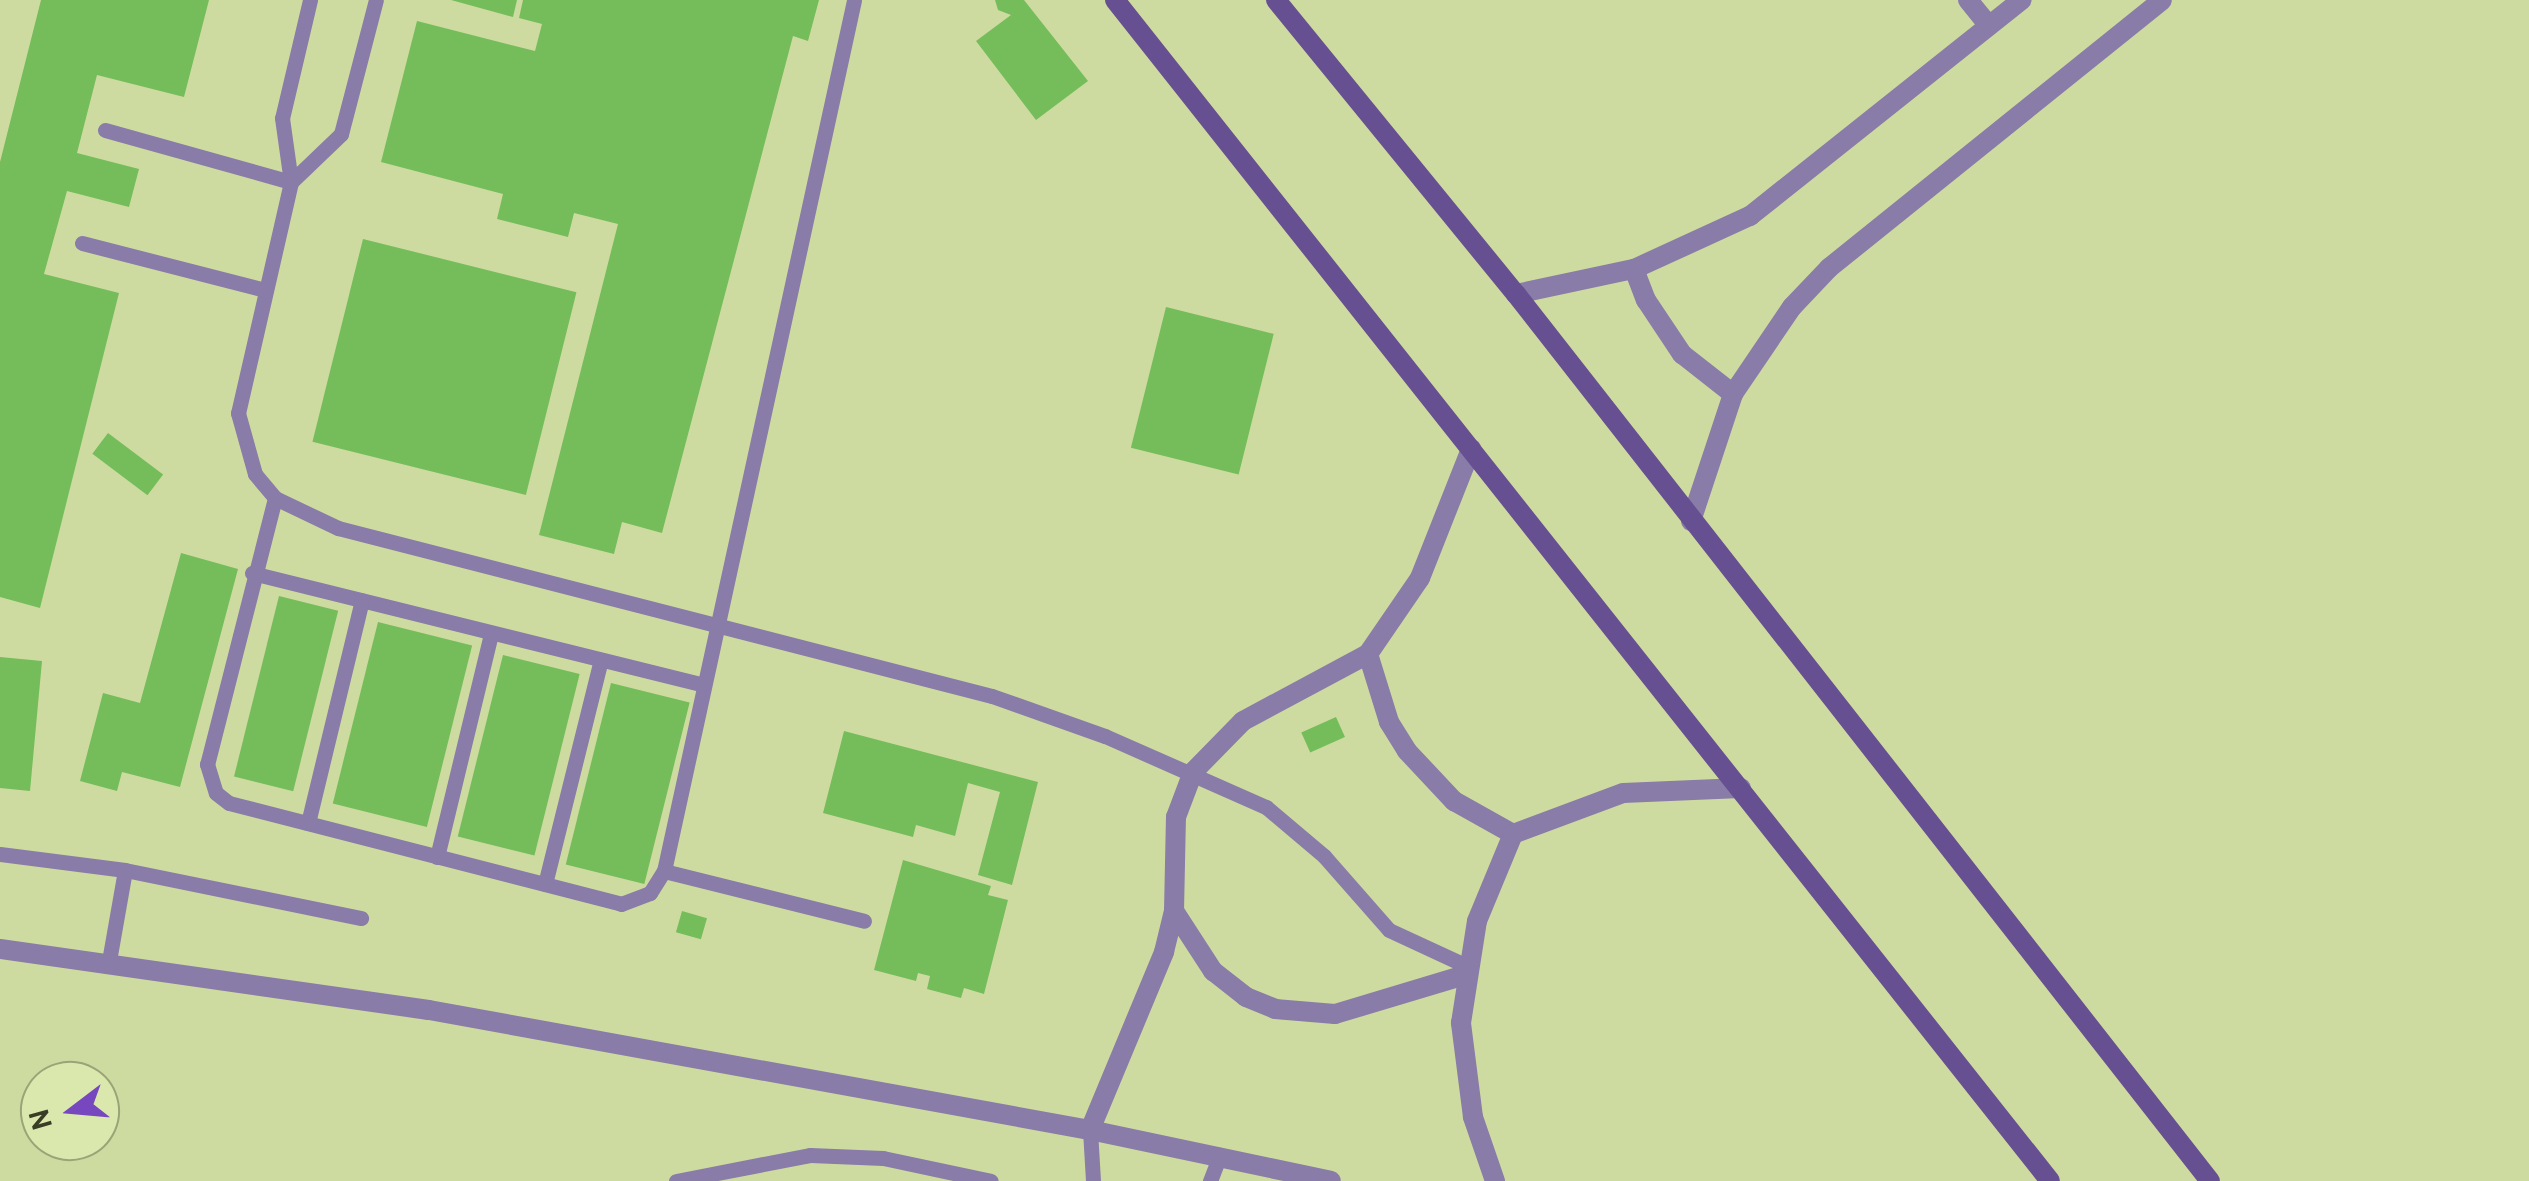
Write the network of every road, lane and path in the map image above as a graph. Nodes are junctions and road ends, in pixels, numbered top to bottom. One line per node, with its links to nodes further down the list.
1 (310, 0): 11 (lane)
2 (376, 0): 11 (lane)
3 (854, 0): 22 (lane)
4 (1115, 0): 17 (main road)
5 (1276, 0): 15 (main road)
6 (1968, 0): 9 (street)
7 (2022, 0): 9 (street)
8 (2162, 0): 16 (street)
9 (1988, 26): 13 (street)
10 (105, 130): 11 (lane)
11 (291, 182): 14 (lane)
12 (82, 244): 14 (lane)
13 (1634, 269): 15 (street); 16 (street)
14 (265, 290): 18 (lane)
15 (1516, 294): 19 (main road)
16 (1733, 394): 19 (street)
17 (1470, 449): 24 (street); 28 (main road)
18 (275, 498): 20 (lane); 22 (lane)
19 (1691, 521): 51 (main road)
20 (252, 572): 21 (lane); 29 (lane)
21 (362, 600): 23 (lane); 29 (lane)
22 (715, 622): 26 (lane); 27 (lane)
23 (492, 633): 25 (lane); 32 (lane)
24 (1368, 654): 27 (street); 30 (street)
25 (601, 660): 26 (lane); 35 (lane)
26 (702, 684): 34 (lane)
27 (1194, 772): 36 (street); 41 (lane)
28 (1740, 788): 30 (street); 50 (main road)
29 (308, 823): 32 (lane)
30 (1513, 834): 41 (street)
31 (0, 854): 33 (lane)
32 (437, 856): 35 (lane)
33 (124, 870): 37 (lane); 40 (lane)
34 (664, 870): 35 (lane); 38 (lane)
35 (544, 884)
36 (1174, 910): 41 (street); 42 (street)
37 (361, 918)
38 (864, 922)
39 (0, 949): 40 (street)
40 (109, 961): 42 (street)
41 (1466, 971): 49 (street)
42 (1090, 1130): 43 (street); 46 (lane)
43 (1220, 1155): 47 (lane); 48 (street)
44 (676, 1181): 45 (lane)
45 (992, 1181)
46 (1092, 1181)
47 (1210, 1181)
48 (1331, 1181)
49 (1494, 1181)
50 (2050, 1181)
51 (2210, 1181)

